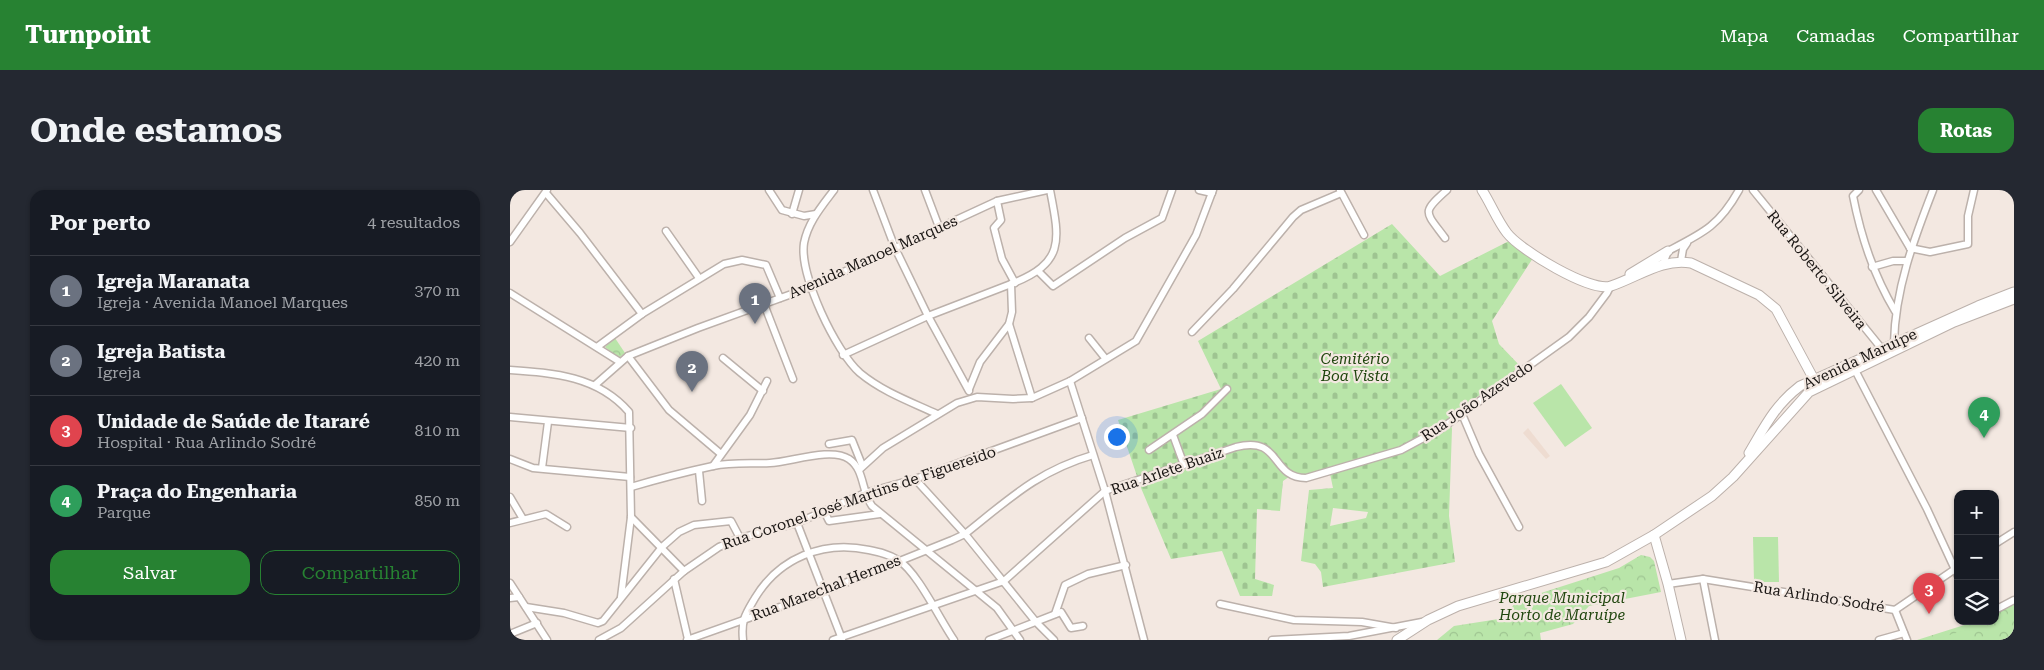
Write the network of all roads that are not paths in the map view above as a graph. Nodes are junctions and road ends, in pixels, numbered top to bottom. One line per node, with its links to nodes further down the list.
1 (769, 190): 21 (street)
2 (799, 190): 21 (street)
3 (834, 190): 22 (street)
4 (873, 190): 29 (street)
5 (925, 190): 23 (street)
6 (1048, 190): 20 (street, Avenida Manoel Marques); 36 (street)
7 (1172, 190): 36 (street)
8 (1199, 190): 19 (street)
9 (1447, 190): 26 (street)
10 (1482, 190): 41 (main road)
11 (1739, 190): 27 (street)
12 (1753, 190): 55 (street, Rua Roberto Silveira)
13 (1859, 190): 35 (street)
14 (1876, 190): 30 (street)
15 (1933, 190): 30 (street)
16 (1974, 190): 30 (street)
17 (1341, 191): 25 (street); 51 (street)
18 (546, 192): 28 (street); 48 (street)
19 (1212, 192): 59 (street)
20 (997, 202): 23 (street, Avenida Manoel Marques); 39 (street)
21 (792, 214): 22 (street)
22 (816, 214): 40 (street)
23 (939, 228): 29 (street, Avenida Manoel Marques)
24 (666, 231): 37 (street)
25 (1364, 235)
26 (1445, 238)
27 (1692, 239): 31 (street); 32 (street)
28 (510, 242)
29 (896, 248): 40 (street, Avenida Manoel Marques); 49 (street)
30 (1910, 248): 33 (street)
31 (1668, 251): 34 (street); 38 (main road)
32 (1681, 261): 34 (main road); 63 (main road)
33 (1907, 261): 35 (street); 47 (street)
34 (1663, 264): 38 (main road)
35 (1872, 267): 47 (street)
36 (1039, 272): 39 (street)
37 (699, 278): 44 (street); 48 (street)
38 (1626, 278): 41 (main road)
39 (1013, 284): 49 (street); 50 (street)
40 (810, 287): 44 (street, Avenida Manoel Marques); 56 (street)
41 (1610, 287): 75 (street, Rua João Azevedo)
42 (2014, 292): 53 (main road, Avenida Maruípe)
43 (510, 293): 54 (street)
44 (780, 298): 46 (street, Avenida Manoel Marques)
45 (2014, 299): 62 (main road, Avenida Maruípe)
46 (764, 304): 57 (street, Avenida Manoel Marques); 64 (street)
47 (1895, 312): 53 (street)
48 (642, 314): 54 (street)
49 (928, 316): 56 (street); 69 (street)
50 (1009, 324): 69 (street); 73 (street)
51 (1192, 332)
52 (1089, 338): 59 (street)
53 (1894, 343): 55 (main road, Avenida Maruípe)
54 (597, 347): 60 (street)
55 (1882, 349): 63 (main road, Avenida Maruípe)
56 (843, 355): 74 (street)
57 (628, 356): 60 (street, Avenida Manoel Marques); 83 (street)
58 (723, 358): 71 (street)
59 (1105, 358): 66 (street)
60 (620, 362): 67 (street, Avenida Manoel Marques)
61 (510, 370): 67 (street)
62 (1855, 370): 68 (main road, Avenida Maruípe); 117 (street)
63 (1815, 378): 68 (main road); 89 (main road, Avenida Maruípe)
64 (793, 379)
65 (767, 381): 71 (street)
66 (1070, 381): 73 (street); 77 (street)
67 (595, 385): 79 (street)
68 (1818, 387): 89 (main road, Avenida Maruípe)
69 (969, 389): 72 (street)
70 (1227, 389): 80 (street)
71 (763, 391): 83 (street)
72 (968, 398): 73 (street); 74 (street)
73 (1032, 398)
74 (938, 414): 88 (street)
75 (1462, 414): 92 (street, Rua João Azevedo); 107 (street)
76 (510, 418): 78 (street)
77 (1082, 418): 84 (street); 94 (street, Rua Coronel José Martins de Figuereido)
78 (548, 422): 79 (street); 90 (street)
79 (630, 428): 93 (street)
80 (1173, 435): 82 (street); 87 (street)
81 (829, 444): 88 (street)
82 (1149, 450)
83 (721, 454): 86 (street)
84 (1093, 455): 96 (street); 109 (street, Rua Marechal Hermes)
85 (510, 459): 90 (street)
86 (713, 466): 88 (street); 91 (street)
87 (1184, 466): 92 (street, Rua Arlete Buaiz); 96 (street, Rua Arlete Buaiz)
88 (861, 467): 97 (street)
89 (1741, 467): 110 (main road, Avenida Maruípe)
90 (542, 468): 93 (street)
91 (699, 471): 95 (street); 99 (street)
92 (1288, 476)
93 (630, 477): 95 (street)
94 (915, 478): 97 (street, Rua Coronel José Martins de Figuereido); 109 (street)
95 (631, 487): 102 (street)
96 (1106, 491): 118 (street); 123 (street, Rua Arlete Buaiz)
97 (864, 493): 100 (street, Rua Coronel José Martins de Figuereido); 101 (street)
98 (510, 497): 103 (street)
99 (702, 502)
100 (824, 511): 101 (street); 105 (street, Rua Coronel José Martins de Figuereido)
101 (880, 514): 114 (street)
102 (631, 517): 113 (street); 128 (street)
103 (524, 519): 104 (street); 106 (street)
104 (510, 523)
105 (797, 523): 111 (street, Rua Coronel José Martins de Figuereido); 115 (street)
106 (567, 527)
107 (1519, 527)
108 (2014, 532): 112 (street)
109 (966, 534): 114 (street, Rua Marechal Hermes); 123 (street)
110 (1654, 536): 125 (main road); 139 (main road, Avenida Maruípe)
111 (740, 538): 113 (street); 120 (street, Rua Coronel José Martins de Figuereido)
112 (1999, 541)
113 (662, 547): 120 (street); 128 (street)
114 (925, 550): 116 (street, Rua Marechal Hermes); 127 (street)
115 (808, 552): 116 (street); 126 (street); 138 (street)
116 (898, 560): 126 (street, Rua Marechal Hermes); 132 (street)
117 (1954, 564)
118 (1126, 565): 137 (street); 157 (street)
119 (1954, 569): 136 (street, Rua Arlindo Sodré)
120 (684, 571): 121 (street, Rua Coronel José Martins de Figuereido)
121 (674, 579): 148 (street, Rua Coronel José Martins de Figuereido); 150 (street)
122 (1703, 579): 125 (street, Rua Arlindo Sodré); 136 (street, Rua Arlindo Sodré); 161 (street)
123 (1004, 581): 127 (street); 140 (street)
124 (510, 583): 129 (street)
125 (1668, 584): 160 (main road)
126 (825, 591): 138 (street, Rua Marechal Hermes); 147 (street)
127 (974, 591): 132 (street); 144 (street)
128 (621, 596): 134 (street)
129 (519, 597): 130 (street); 134 (street)
130 (510, 598)
131 (2014, 600): 135 (street)
132 (931, 604): 147 (street); 153 (street)
133 (1220, 604): 143 (street)
134 (526, 607): 141 (street)
135 (1999, 608)
136 (1895, 610): 146 (street)
137 (1055, 614): 140 (street); 142 (street)
138 (742, 620): 150 (street, Rua Marechal Hermes); 151 (street)
139 (1428, 620): 143 (street); 159 (main road, Avenida Maruípe)
140 (1036, 622): 144 (street); 156 (street)
141 (537, 623): 145 (street); 149 (street)
142 (1083, 626)
143 (1396, 628): 158 (street)
144 (1014, 630): 154 (street); 155 (street)
145 (510, 634)
146 (1906, 637): 162 (street)
147 (842, 638): 152 (street)
148 (601, 639)
149 (547, 640)
150 (687, 640)
151 (743, 640)
152 (833, 640)
153 (954, 640)
154 (989, 640)
155 (1020, 640)
156 (1054, 640)
157 (1144, 640)
158 (1272, 640)
159 (1397, 640)
160 (1680, 640)
161 (1715, 640)
162 (1879, 640)

